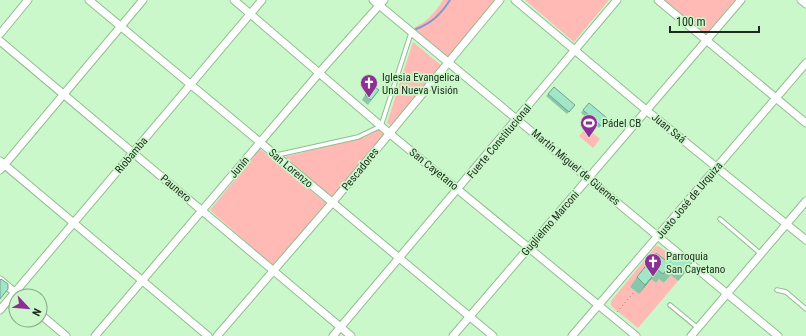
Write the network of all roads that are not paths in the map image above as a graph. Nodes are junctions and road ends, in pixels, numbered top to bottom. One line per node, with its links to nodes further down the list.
1 (28, 0): 17 (street)
2 (89, 0): 15 (street, San Lorenzo)
3 (143, 0): 15 (street)
4 (234, 0): 14 (street, San Cayetano)
5 (262, 0): 14 (street, Riobamba)
6 (500, 0): 21 (street, Pescadores)
7 (515, 0): 20 (street, Juan Saá)
8 (617, 0): 20 (street, Fuerte Constitucional)
9 (658, 0): 18 (street)
10 (741, 0): 18 (street, Guglielmo Marconi)
11 (801, 0): 13 (street)
12 (379, 2): 16 (street, Martín Miguel de Güemes); 23 (street, Junín)
13 (806, 4)
14 (250, 14): 23 (street, San Cayetano); 24 (street, Riobamba)
15 (121, 26): 24 (street, San Lorenzo); 25 (street)
16 (411, 33): 21 (street, Martín Miguel de Güemes); 30 (lane)
17 (0, 34)
18 (706, 40): 26 (street); 27 (street, Guglielmo Marconi)
19 (0, 42): 25 (street, Paunero)
20 (574, 51): 27 (street, Juan Saá); 28 (street, Fuerte Constitucional)
21 (449, 63): 28 (street, Martín Miguel de Güemes); 31 (street, Pescadores)
22 (806, 63): 26 (street, Justo José de Urquiza)
23 (319, 73): 30 (street, San Cayetano); 32 (street, Junín)
24 (191, 84): 32 (street, San Lorenzo); 33 (street, Riobamba)
25 (64, 94): 33 (street, Paunero); 35 (street)
26 (777, 98): 29 (street); 36 (street, Justo José de Urquiza)
27 (646, 110): 36 (street, Juan Saá); 37 (street, Guglielmo Marconi)
28 (518, 118): 37 (street, Martín Miguel de Güemes); 38 (street, Fuerte Constitucional)
29 (806, 123)
30 (381, 126): 31 (street, San Cayetano); 34 (lane)
31 (389, 133): 38 (street, San Cayetano); 40 (street, Pescadores)
32 (260, 142): 34 (street, San Lorenzo); 41 (street, Junín)
33 (133, 152): 41 (street, Paunero); 43 (street, Riobamba)
34 (276, 155): 40 (street, San Lorenzo)
35 (1, 165): 43 (street)
36 (717, 167): 44 (street, Juan Saá); 45 (street, Justo José de Urquiza)
37 (589, 177): 45 (street, Martín Miguel de Güemes); 47 (street, Guglielmo Marconi)
38 (459, 189): 47 (street, San Cayetano); 49 (street, Fuerte Constitucional)
39 (806, 201): 44 (street)
40 (332, 203): 49 (street, San Lorenzo); 50 (street, Pescadores)
41 (202, 210): 50 (street, Paunero); 52 (street, Junín)
42 (720, 219): 48 (lane)
43 (74, 223): 52 (street); 54 (street, Riobamba)
44 (787, 224): 46 (street, Juan Saá); 48 (street)
45 (659, 236): 56 (street, Martín Miguel de Güemes); 58 (street, Justo José de Urquiza)
46 (806, 240)
47 (528, 248): 58 (street, San Cayetano); 62 (street, Guglielmo Marconi)
48 (761, 254): 56 (street)
49 (400, 258): 62 (street, San Lorenzo); 64 (street, Fuerte Constitucional)
50 (273, 271): 64 (street, Paunero); 69 (street, Pescadores)
51 (0, 280): 53 (street)
52 (142, 281): 67 (street, Junín); 68 (street)
53 (10, 288)
54 (22, 288)
55 (777, 290): 60 (lane)
56 (728, 293): 65 (street); 77 (street, Martín Miguel de Güemes)
57 (8, 302): 61 (street, Riobamba)
58 (599, 305): 74 (street, Justo José de Urquiza); 75 (street, San Cayetano)
59 (670, 305): 65 (lane)
60 (806, 309)
61 (0, 310)
62 (469, 316): 72 (street, Guglielmo Marconi); 73 (street, San Lorenzo)
63 (48, 321): 66 (street)
64 (341, 328): 70 (street, Fuerte Constitucional); 71 (street, Paunero)
65 (698, 328): 76 (street)
66 (66, 336)
67 (95, 336)
68 (208, 336)
69 (217, 336)
70 (333, 336)
71 (350, 336)
72 (453, 336)
73 (493, 336)
74 (572, 336)
75 (636, 336)
76 (691, 336)
77 (778, 336)

